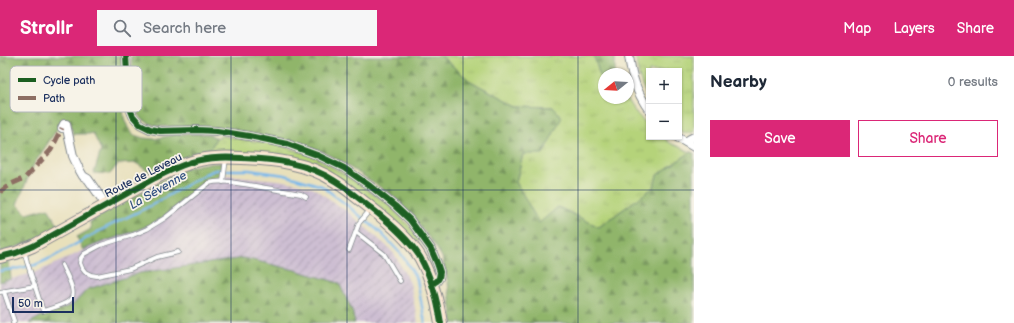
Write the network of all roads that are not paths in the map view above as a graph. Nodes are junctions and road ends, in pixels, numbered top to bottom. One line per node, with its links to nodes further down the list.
1 (126, 56): 3 (street)
2 (629, 56): 4 (street)
3 (127, 66)
4 (646, 105)
5 (131, 112): 23 (street)
6 (62, 128): 14 (street)
7 (694, 137): 9 (street)
8 (682, 140): 9 (street)
9 (686, 142): 10 (street)
10 (694, 147)
11 (226, 160): 12 (lane); 14 (street, Route de Leveau); 15 (street, Route de Leveau)
12 (223, 182): 13 (lane); 19 (lane)
13 (306, 197)
14 (106, 205): 17 (street, Route de Leveau)
15 (369, 212): 16 (lane); 23 (street, Route de Leveau)
16 (356, 232): 18 (lane); 22 (lane)
17 (24, 250): 20 (street, Route de Leveau); 24 (lane)
18 (349, 250)
19 (178, 252)
20 (0, 257)
21 (62, 266): 24 (lane)
22 (400, 282)
23 (432, 284): 27 (street, Route de Leveau)
24 (35, 286): 25 (lane)
25 (2, 292): 26 (lane)
26 (13, 323)
27 (441, 323)

